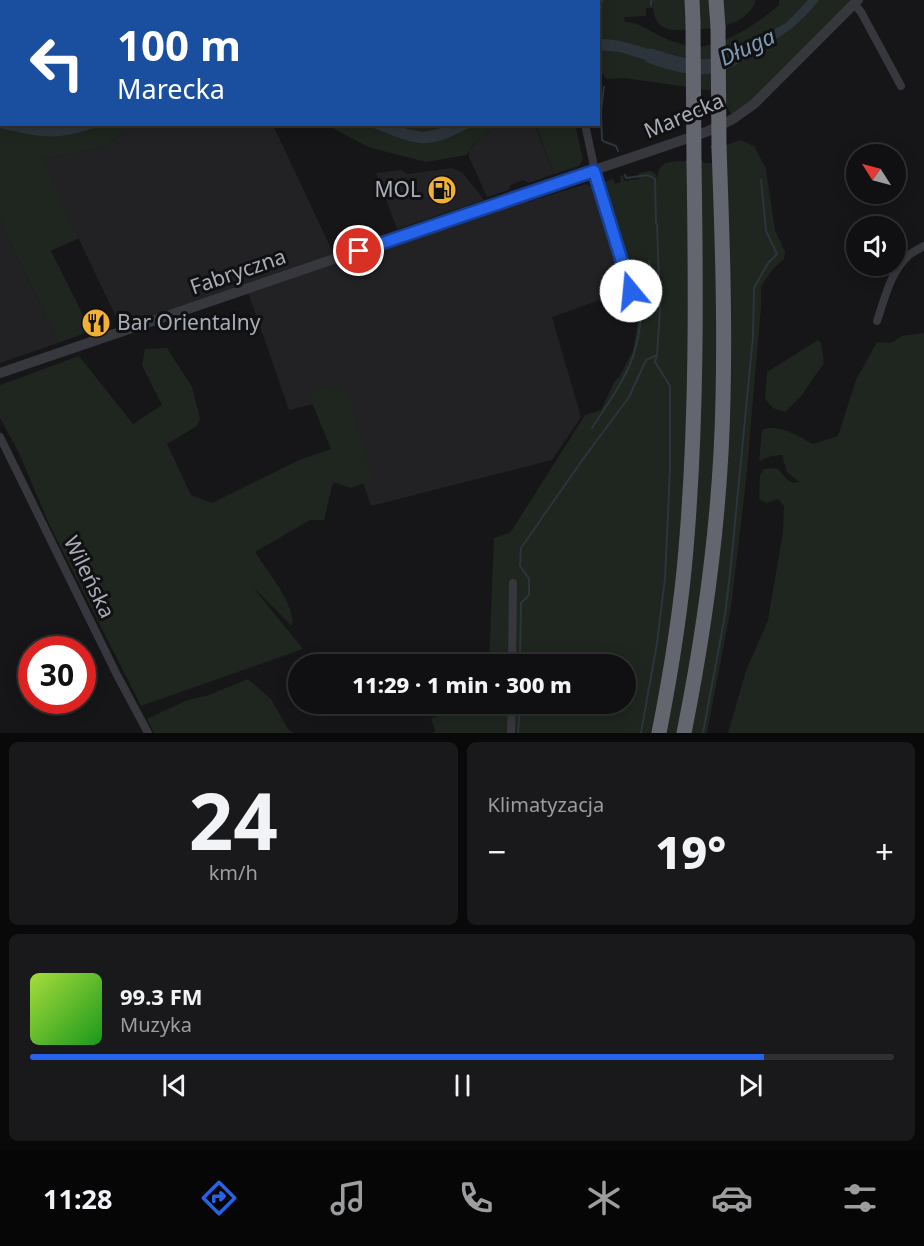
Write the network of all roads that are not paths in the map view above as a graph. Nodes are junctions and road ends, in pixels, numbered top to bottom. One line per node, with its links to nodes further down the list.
1 (692, 0): 18 (highway, bridge)
2 (717, 0): 19 (highway, bridge)
3 (856, 2): 4 (street); 6 (street, Marecka)
4 (901, 86)
5 (585, 126): 6 (street)
6 (594, 171): 7 (street, Marecka); 9 (street)
7 (488, 207): 11 (street, Fabryczna)
8 (924, 246): 10 (street)
9 (631, 291)
10 (878, 321)
11 (0, 374)
12 (0, 437): 16 (street, Wileńska)
13 (513, 584): 14 (street)
14 (512, 654)
15 (512, 714): 17 (street)
16 (148, 733)
17 (511, 733)
18 (659, 733)
19 (684, 733)

